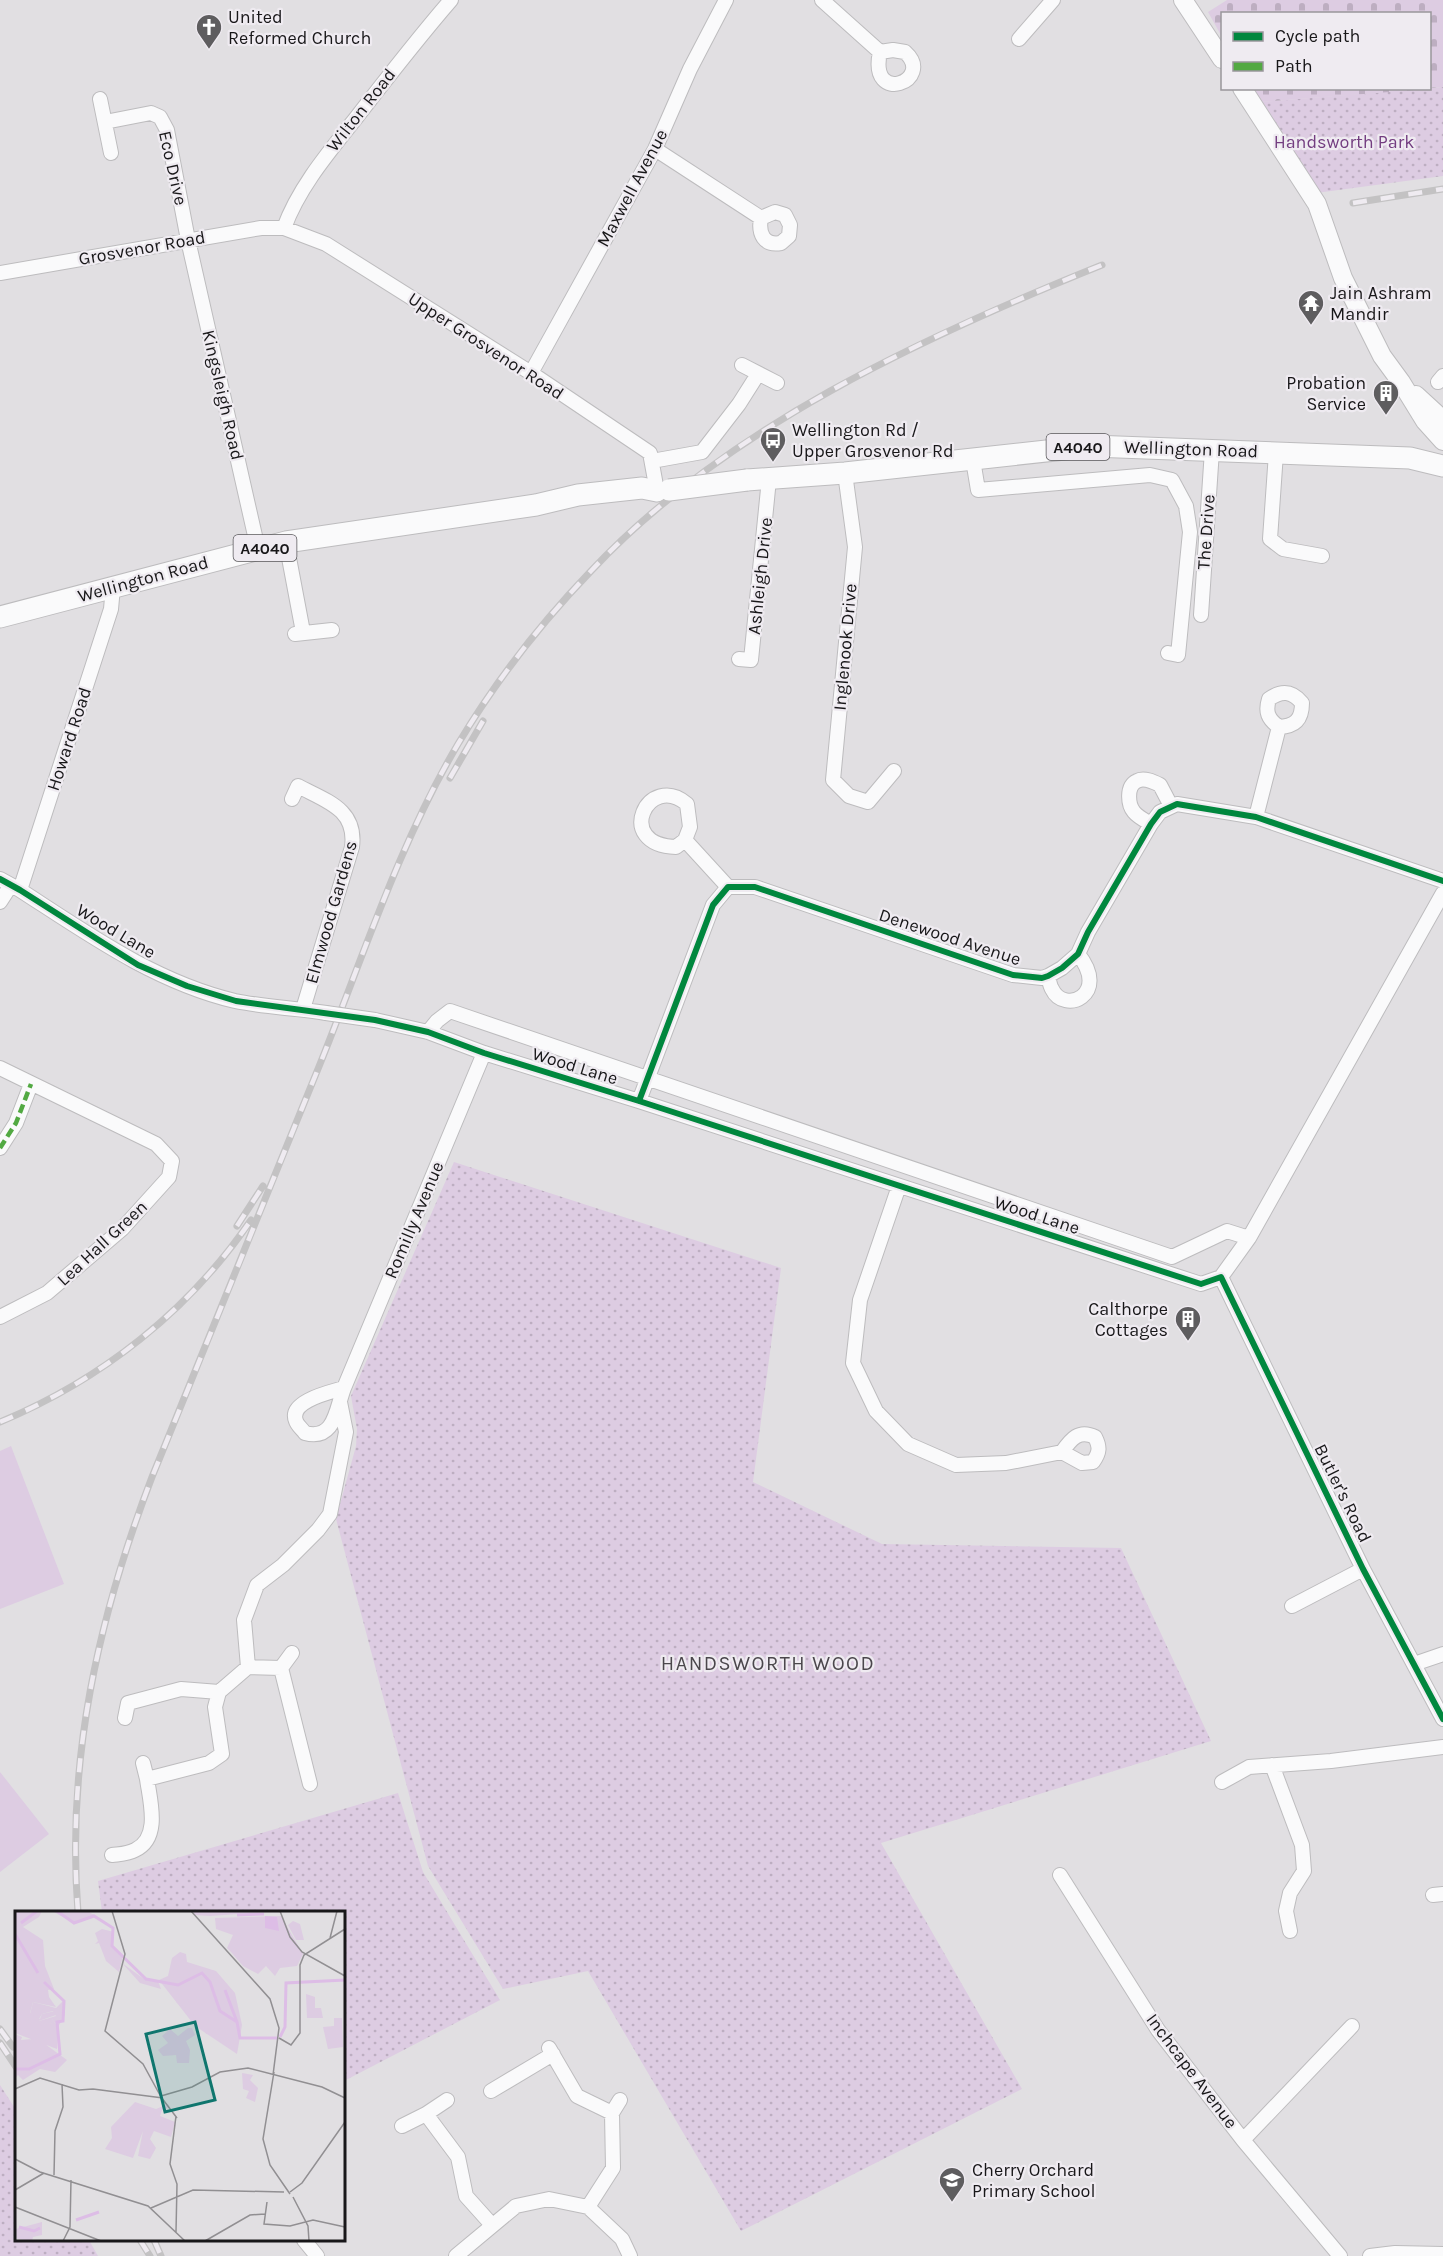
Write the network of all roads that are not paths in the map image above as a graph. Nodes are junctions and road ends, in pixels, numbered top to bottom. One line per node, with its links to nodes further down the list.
1 (451, 0): 15 (street, Wilton Road)
2 (726, 0): 12 (street, Maxwell Avenue)
3 (822, 0): 7 (street)
4 (1053, 0): 6 (street)
5 (1183, 0): 8 (main road)
6 (1019, 39)
7 (880, 52)
8 (1221, 57)
9 (1243, 90): 21 (main road)
10 (100, 99): 11 (street)
11 (105, 122): 13 (street); 16 (street, Eco Drive)
12 (655, 149): 14 (street); 19 (street, Maxwell Avenue)
13 (111, 153)
14 (760, 218)
15 (284, 228): 16 (street, Grosvenor Road); 19 (street, Upper Grosvenor Road)
16 (188, 240): 17 (street, Grosvenor Road); 36 (street, Kingsleigh Road)
17 (0, 273)
18 (742, 365): 20 (street)
19 (531, 373): 30 (street, Upper Grosvenor Road)
20 (758, 374): 22 (street); 30 (street)
21 (1401, 382): 23 (main road); 24 (main road)
22 (777, 383)
23 (1443, 420)
24 (1443, 441)
25 (1212, 450): 27 (main road, Wellington Road / A4040); 29 (main road, Wellington Road / A4040); 39 (street, The Drive)
26 (1443, 450): 28 (main road, Wellington Road / A4040)
27 (1276, 453): 28 (main road, Wellington Road / A4040); 37 (street)
28 (1410, 458): 31 (main road, Wellington Road / A4040)
29 (972, 459): 32 (main road, Wellington Road / A4040); 42 (street)
30 (652, 460): 34 (street)
31 (1443, 466)
32 (845, 473): 33 (main road, Wellington Road / A4040); 45 (street, Inglenook Drive)
33 (769, 478): 34 (main road, Wellington Road / A4040, bridge); 43 (street, Ashleigh Drive)
34 (663, 491): 35 (main road, Wellington Road / A4040)
35 (286, 542): 36 (main road, Wellington Road / A4040); 41 (street)
36 (258, 549): 38 (main road, Wellington Road / A4040)
37 (1322, 556)
38 (113, 587): 40 (main road, Wellington Road / A4040); 52 (street, Howard Road)
39 (1201, 615)
40 (0, 617)
41 (332, 630)
42 (1168, 653)
43 (739, 659)
44 (1279, 727): 48 (street)
45 (894, 771)
46 (292, 799): 58 (street, Elmwood Gardens)
47 (1171, 806): 48 (street); 49 (street); 49 (street)
48 (1256, 817): 51 (street)
49 (1151, 824): 56 (street)
50 (685, 840): 53 (street)
51 (1443, 881)
52 (10, 885): 55 (street); 58 (street, Wood Lane)
53 (728, 887): 57 (street, Denewood Avenue); 62 (street)
54 (1443, 893): 67 (street)
55 (0, 902)
56 (1078, 954): 57 (street); 57 (street)
57 (1048, 976)
58 (303, 1009): 59 (street, Wood Lane, bridge)
59 (428, 1032): 60 (street, Wood Lane); 62 (street)
60 (484, 1053): 64 (street, Wood Lane); 76 (street, Romilly Avenue)
61 (0, 1068): 63 (street, Lea Hall Green)
62 (648, 1078): 64 (street); 67 (street)
63 (31, 1084): 65 (street); 69 (street, Lea Hall Green)
64 (639, 1101): 66 (street, Wood Lane)
65 (0, 1148)
66 (899, 1186): 68 (street, Wood Lane); 70 (street)
67 (1249, 1238): 68 (street)
68 (1221, 1277): 71 (street, Butler's Road)
69 (0, 1317)
70 (1062, 1452)
71 (1363, 1569): 72 (street); 75 (street, Butler's Road)
72 (1292, 1606)
73 (292, 1653): 77 (street)
74 (1443, 1654): 75 (street)
75 (1414, 1664): 80 (street, Butler's Road)
76 (248, 1667): 77 (street); 78 (street)
77 (280, 1668): 86 (street)
78 (219, 1692): 79 (street); 84 (street)
79 (125, 1718)
80 (1443, 1719)
81 (1443, 1747): 83 (street)
82 (143, 1764): 84 (street)
83 (1272, 1765): 85 (street); 89 (street)
84 (147, 1779): 87 (street)
85 (1222, 1782)
86 (310, 1784)
87 (112, 1855)
88 (1060, 1875): 97 (street, Inchcape Avenue)
89 (1290, 1931)
90 (1352, 2026): 97 (street)
91 (491, 2091): 94 (street)
92 (447, 2100): 95 (street)
93 (620, 2100): 94 (street)
94 (612, 2113): 98 (street)
95 (426, 2114): 96 (street); 99 (street)
96 (402, 2126)
97 (1243, 2140): 105 (street, Inchcape Avenue)
98 (588, 2208): 99 (street); 104 (street)
99 (492, 2225): 103 (street)
100 (305, 2241): 102 (street)
101 (1443, 2254): 106 (street)
102 (317, 2256)
103 (456, 2256)
104 (630, 2256)
105 (1340, 2256)
106 (1370, 2256)

